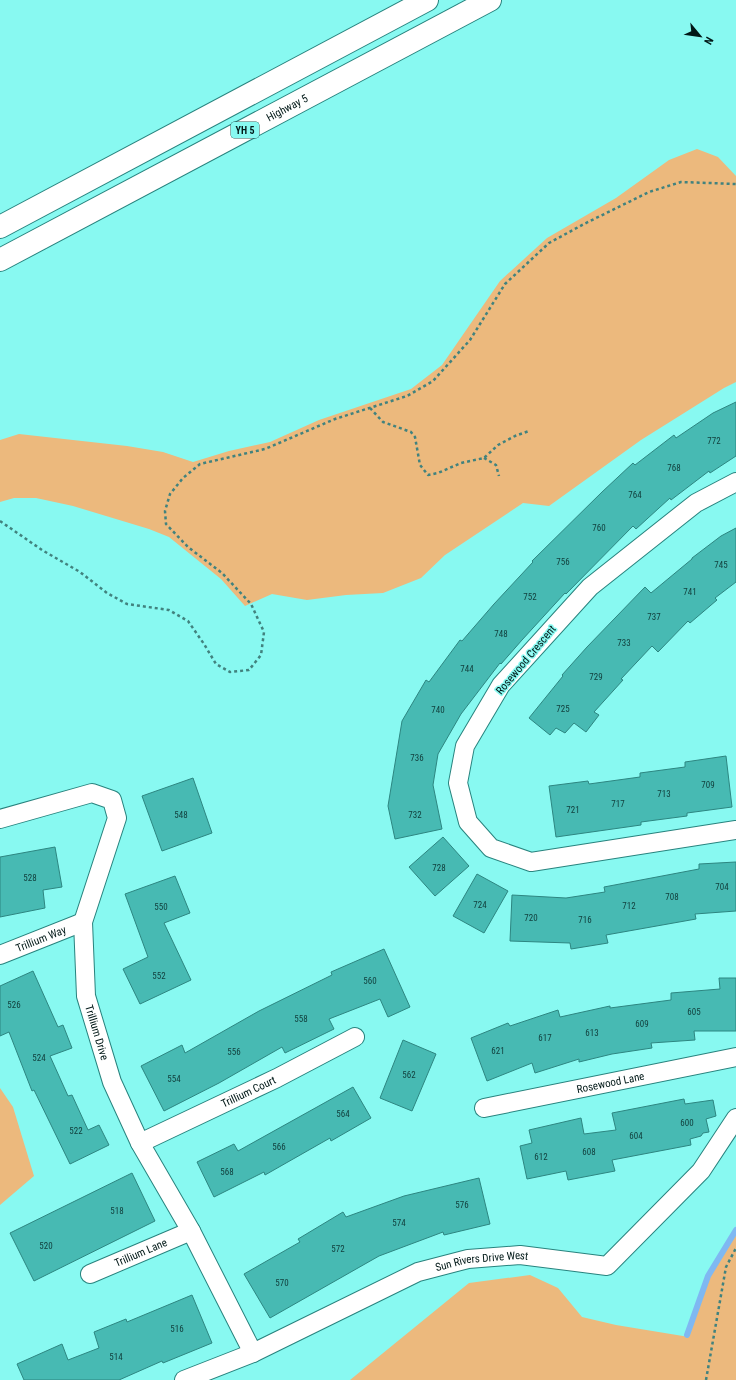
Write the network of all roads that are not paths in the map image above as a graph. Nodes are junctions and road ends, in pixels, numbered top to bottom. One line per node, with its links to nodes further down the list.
1 (427, 0): 3 (highway, YH 5)
2 (490, 0): 4 (highway, Highway 5 / YH 5)
3 (0, 227)
4 (0, 260)
5 (736, 482): 7 (street, Rosewood Crescent)
6 (0, 819): 8 (street, Trillium Drive)
7 (736, 830)
8 (83, 922): 9 (street, Trillium Way); 14 (street, Trillium Drive)
9 (0, 955)
10 (355, 1037): 14 (street, Trillium Court)
11 (736, 1057): 12 (street, Rosewood Lane)
12 (484, 1108)
13 (736, 1118): 17 (street, Sun Rivers Drive West)
14 (140, 1143): 15 (street, Trillium Drive)
15 (191, 1230): 16 (street, Trillium Lane); 17 (street, Trillium Drive)
16 (90, 1274)
17 (253, 1353): 18 (street, Sun Rivers Drive West)
18 (184, 1380)

